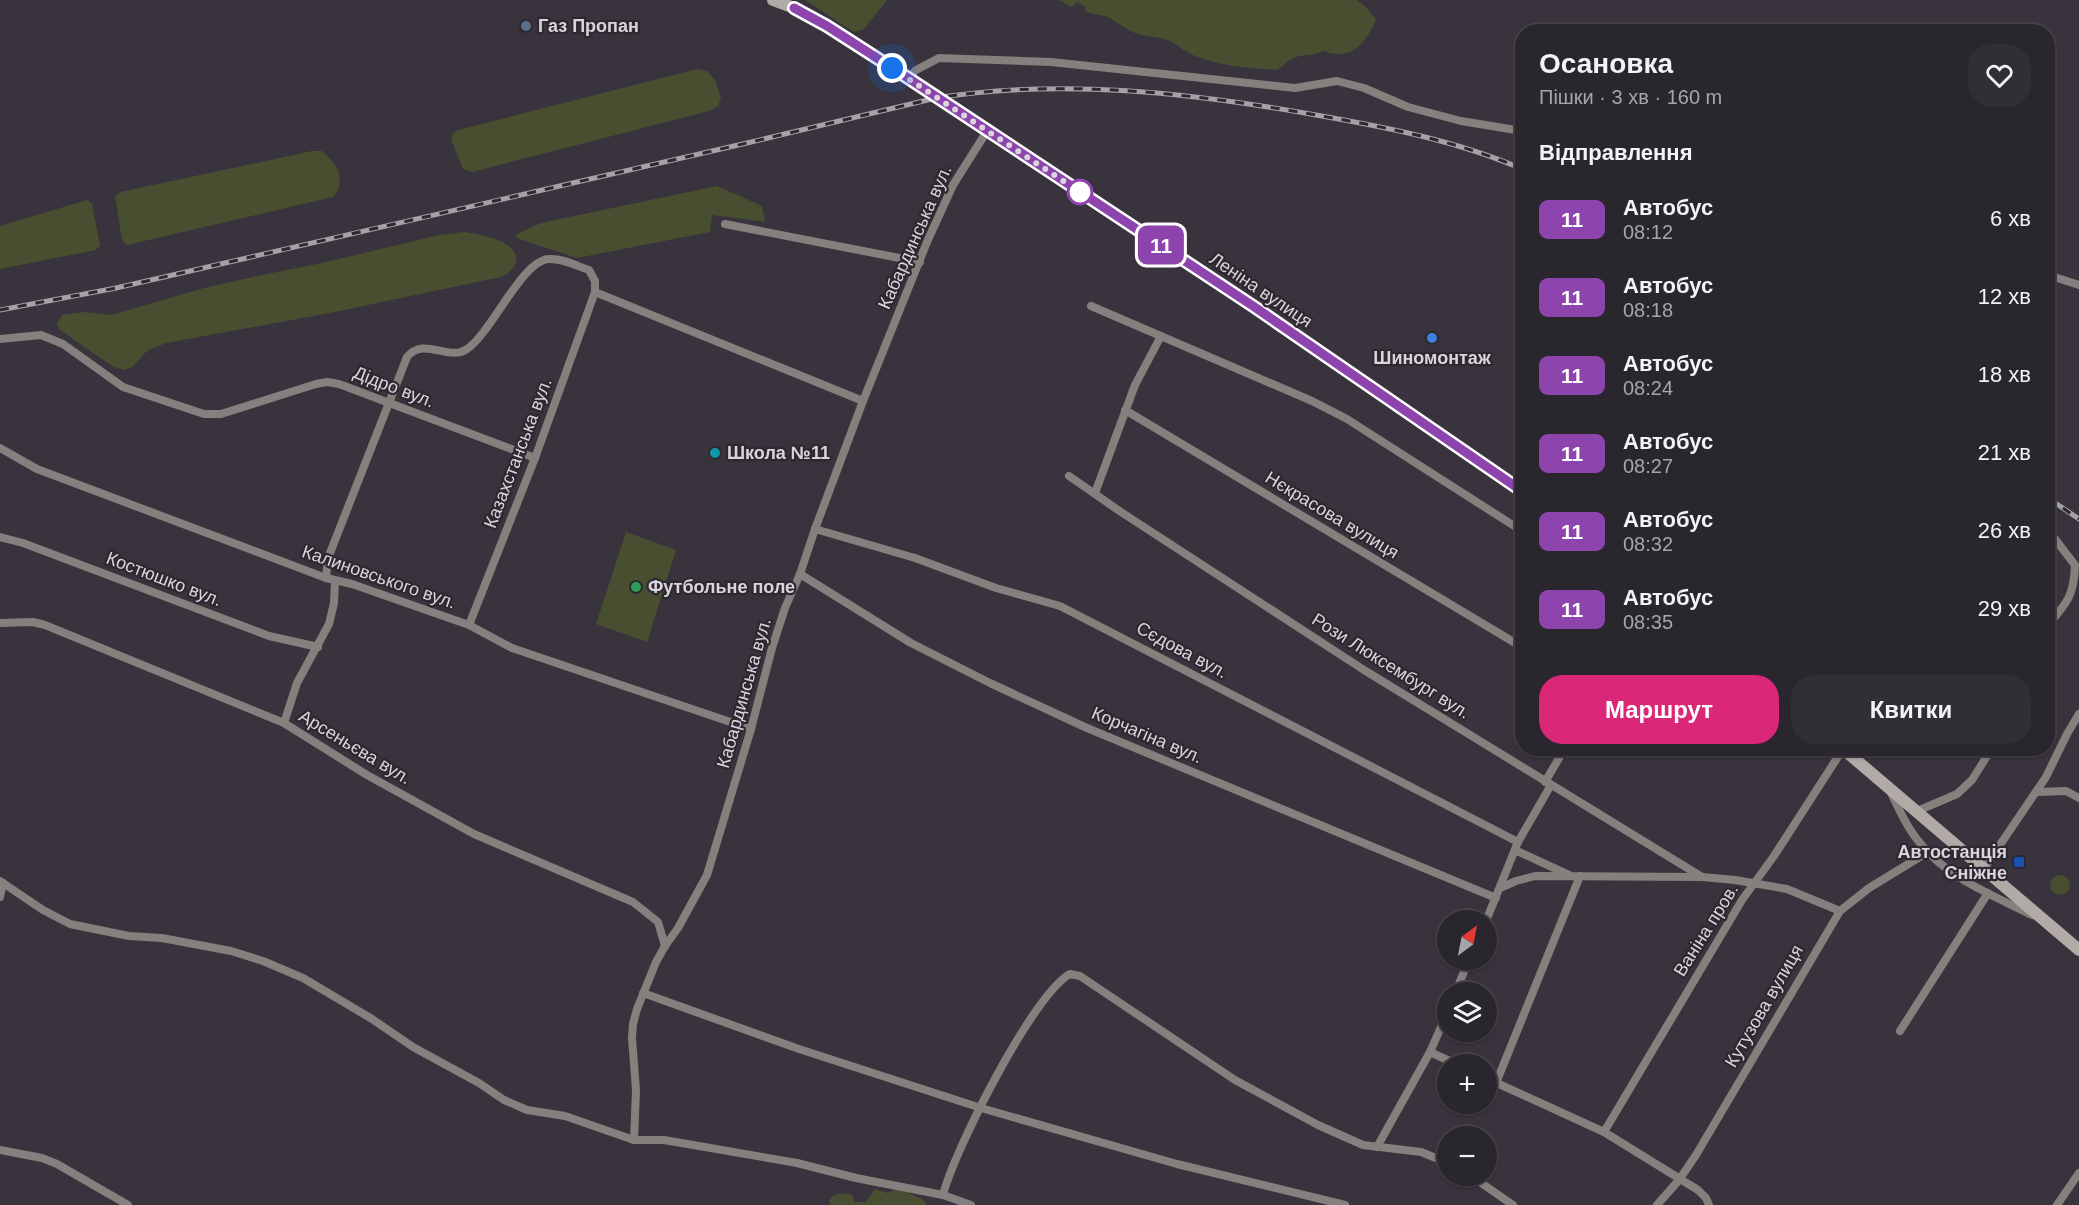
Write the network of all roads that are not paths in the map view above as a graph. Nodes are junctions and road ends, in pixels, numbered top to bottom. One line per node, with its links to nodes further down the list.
1 (773, 0): 2 (main road, Леніна вулиця)
2 (791, 4): 3 (main road, Леніна вулиця)
3 (908, 78): 4 (street); 5 (main road, Леніна вулиця)
4 (1515, 130)
5 (987, 131): 7 (street, Кабардинська вул.); 20 (main road, Леніна вулиця)
6 (725, 224): 7 (street)
7 (920, 262): 14 (street, Кабардинська вул.)
8 (2055, 277): 9 (street)
9 (2079, 285)
10 (595, 291): 14 (street); 15 (street); 18 (street, Казахстанська вул.)
11 (1091, 306): 12 (street)
12 (1161, 336): 16 (street); 22 (street)
13 (0, 339): 15 (street, Дідро вул.)
14 (863, 401): 23 (street, Кабардинська вул.)
15 (390, 403): 18 (street, Дідро вул.); 27 (street)
16 (1125, 410): 21 (street); 31 (street, Нєкрасова вулиця)
17 (0, 448): 27 (street, Калиновського вул.)
18 (535, 458): 30 (street, Казахстанська вул.)
19 (1069, 476): 21 (street, Рози Люксембург вул.)
20 (1515, 486)
21 (1095, 493): 40 (street, Рози Люксембург вул.)
22 (1515, 527)
23 (814, 529): 26 (street, Кабардинська вул.); 45 (street, Сєдова вул.)
24 (0, 537): 32 (street, Костюшко вул.)
25 (2055, 539): 28 (street)
26 (800, 573): 35 (street, Кабардинська вул.); 55 (street, Корчагіна вул.)
27 (331, 580): 30 (street, Калиновського вул.); 32 (street)
28 (2055, 616)
29 (0, 624): 34 (street, Арсеньєва вул.)
30 (470, 625): 35 (street, Калиновського вул.)
31 (1515, 643)
32 (318, 647): 34 (street)
33 (2079, 714): 42 (street)
34 (284, 723): 59 (street, Арсеньєва вул.)
35 (751, 729): 59 (street, Кабардинська вул.)
36 (1561, 756): 40 (street)
37 (1838, 756): 51 (street, Ваніна пров.)
38 (1850, 756): 41 (main road)
39 (1987, 756): 44 (street)
40 (1548, 784): 45 (street); 49 (street, Рози Люксембург вул.)
41 (1888, 788): 44 (main road); 46 (street)
42 (2037, 792): 43 (street); 47 (street)
43 (2079, 798)
44 (1915, 812): 47 (main road)
45 (1516, 846): 48 (street, Сєдова вул.); 52 (street)
46 (1928, 852): 53 (street); 57 (street, Кутузова вулиця)
47 (1983, 870): 58 (main road)
48 (1576, 876): 49 (street); 52 (street); 66 (street)
49 (1702, 877): 51 (street)
50 (2, 882): 54 (street); 70 (street)
51 (1754, 883): 57 (street); 69 (street, Ваніна пров.)
52 (1500, 888): 55 (street)
53 (1988, 893): 58 (street); 62 (street)
54 (0, 897)
55 (1496, 897): 56 (street)
56 (1491, 910)
57 (1840, 911): 75 (street, Кутузова вулиця)
58 (2044, 921): 60 (main road)
59 (665, 945): 61 (street, Кабардинська вул.)
60 (2079, 950)
61 (643, 993): 68 (street); 70 (street, Кабардинська вул.)
62 (1900, 1031)
63 (1437, 1036): 64 (street)
64 (1430, 1052): 65 (street); 71 (street)
65 (1437, 1055)
66 (1497, 1080)
67 (1497, 1083): 69 (street)
68 (981, 1108): 71 (street); 77 (street); 80 (street)
69 (1604, 1132): 75 (street)
70 (634, 1140): 77 (street)
71 (1377, 1146): 73 (street)
72 (0, 1150): 78 (street)
73 (1437, 1159)
74 (2079, 1173): 84 (street)
75 (1679, 1180): 82 (street, Кутузова вулиця); 83 (street)
76 (1485, 1186): 81 (street)
77 (943, 1195): 79 (street)
78 (128, 1205)
79 (971, 1205)
80 (1345, 1205)
81 (1513, 1205)
82 (1658, 1205)
83 (1709, 1205)
84 (2057, 1205)

